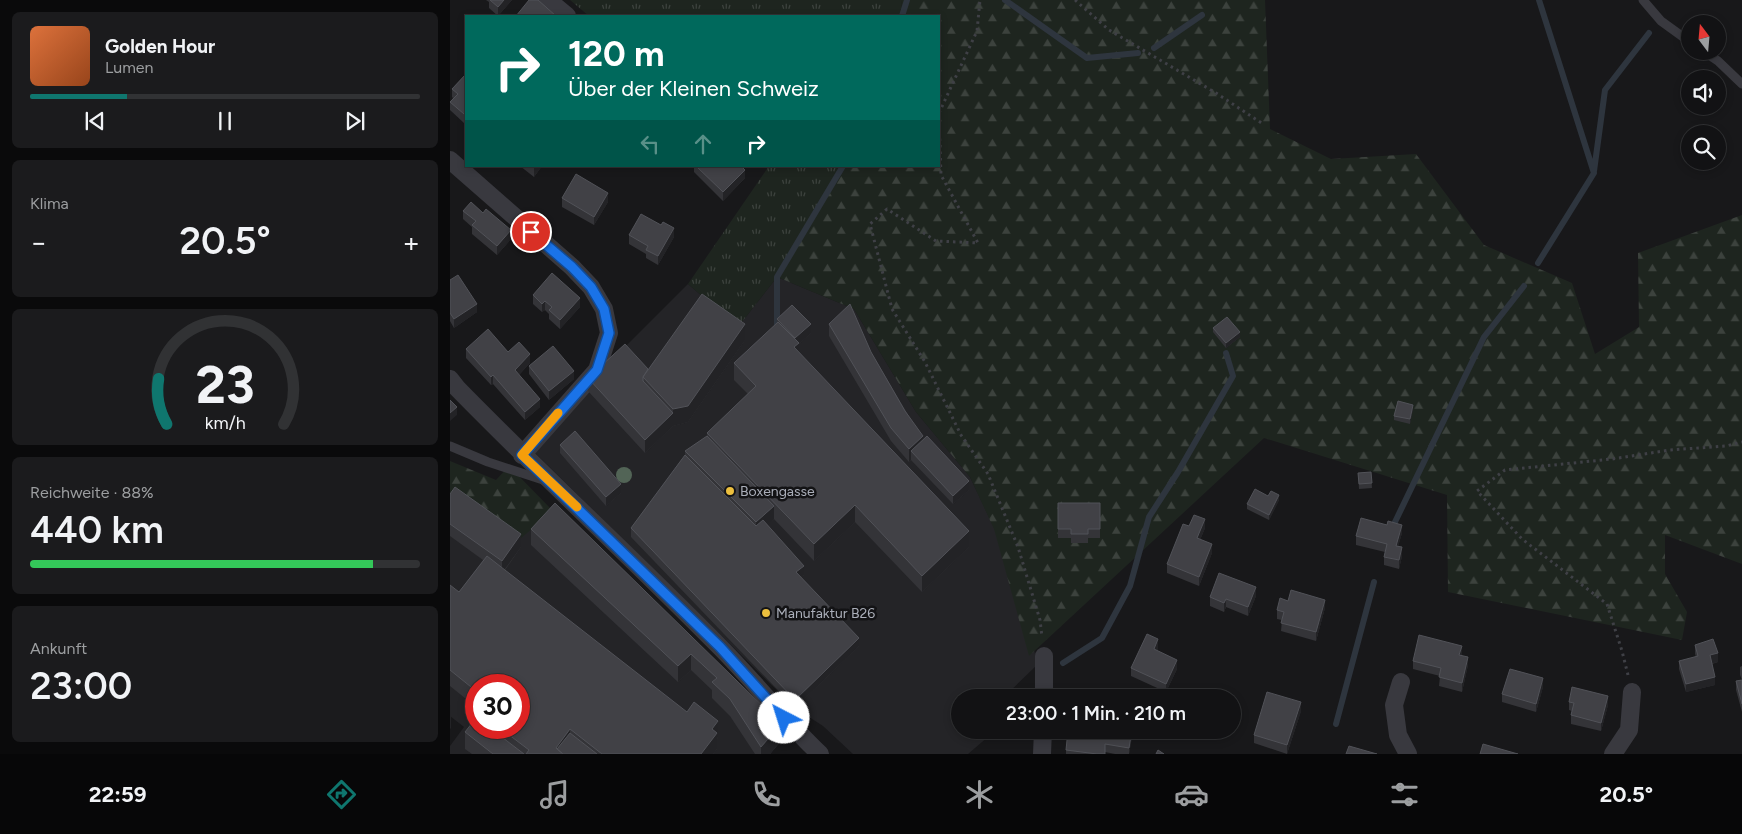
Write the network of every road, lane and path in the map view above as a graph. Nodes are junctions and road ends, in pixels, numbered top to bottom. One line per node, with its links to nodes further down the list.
1 (548, 0): 5 (street)
2 (980, 0): 9 (path)
3 (1074, 0): 10 (path)
4 (1642, 0): 6 (lane)
5 (565, 15)
6 (1681, 36)
7 (1716, 60): 8 (lane)
8 (1742, 84)
9 (940, 111)
10 (1262, 124)
11 (940, 147): 19 (path)
12 (450, 160): 13 (street)
13 (466, 170): 17 (street)
14 (450, 379): 17 (street)
15 (1742, 442): 22 (path)
16 (450, 446): 18 (lane)
17 (522, 455): 18 (street)
18 (551, 482): 24 (street)
19 (1044, 656): 21 (street)
20 (1401, 682): 26 (street)
21 (1044, 689)
22 (1632, 692): 27 (street)
23 (1043, 739): 25 (street)
24 (820, 754)
25 (1042, 754)
26 (1408, 754)
27 (1613, 754)

